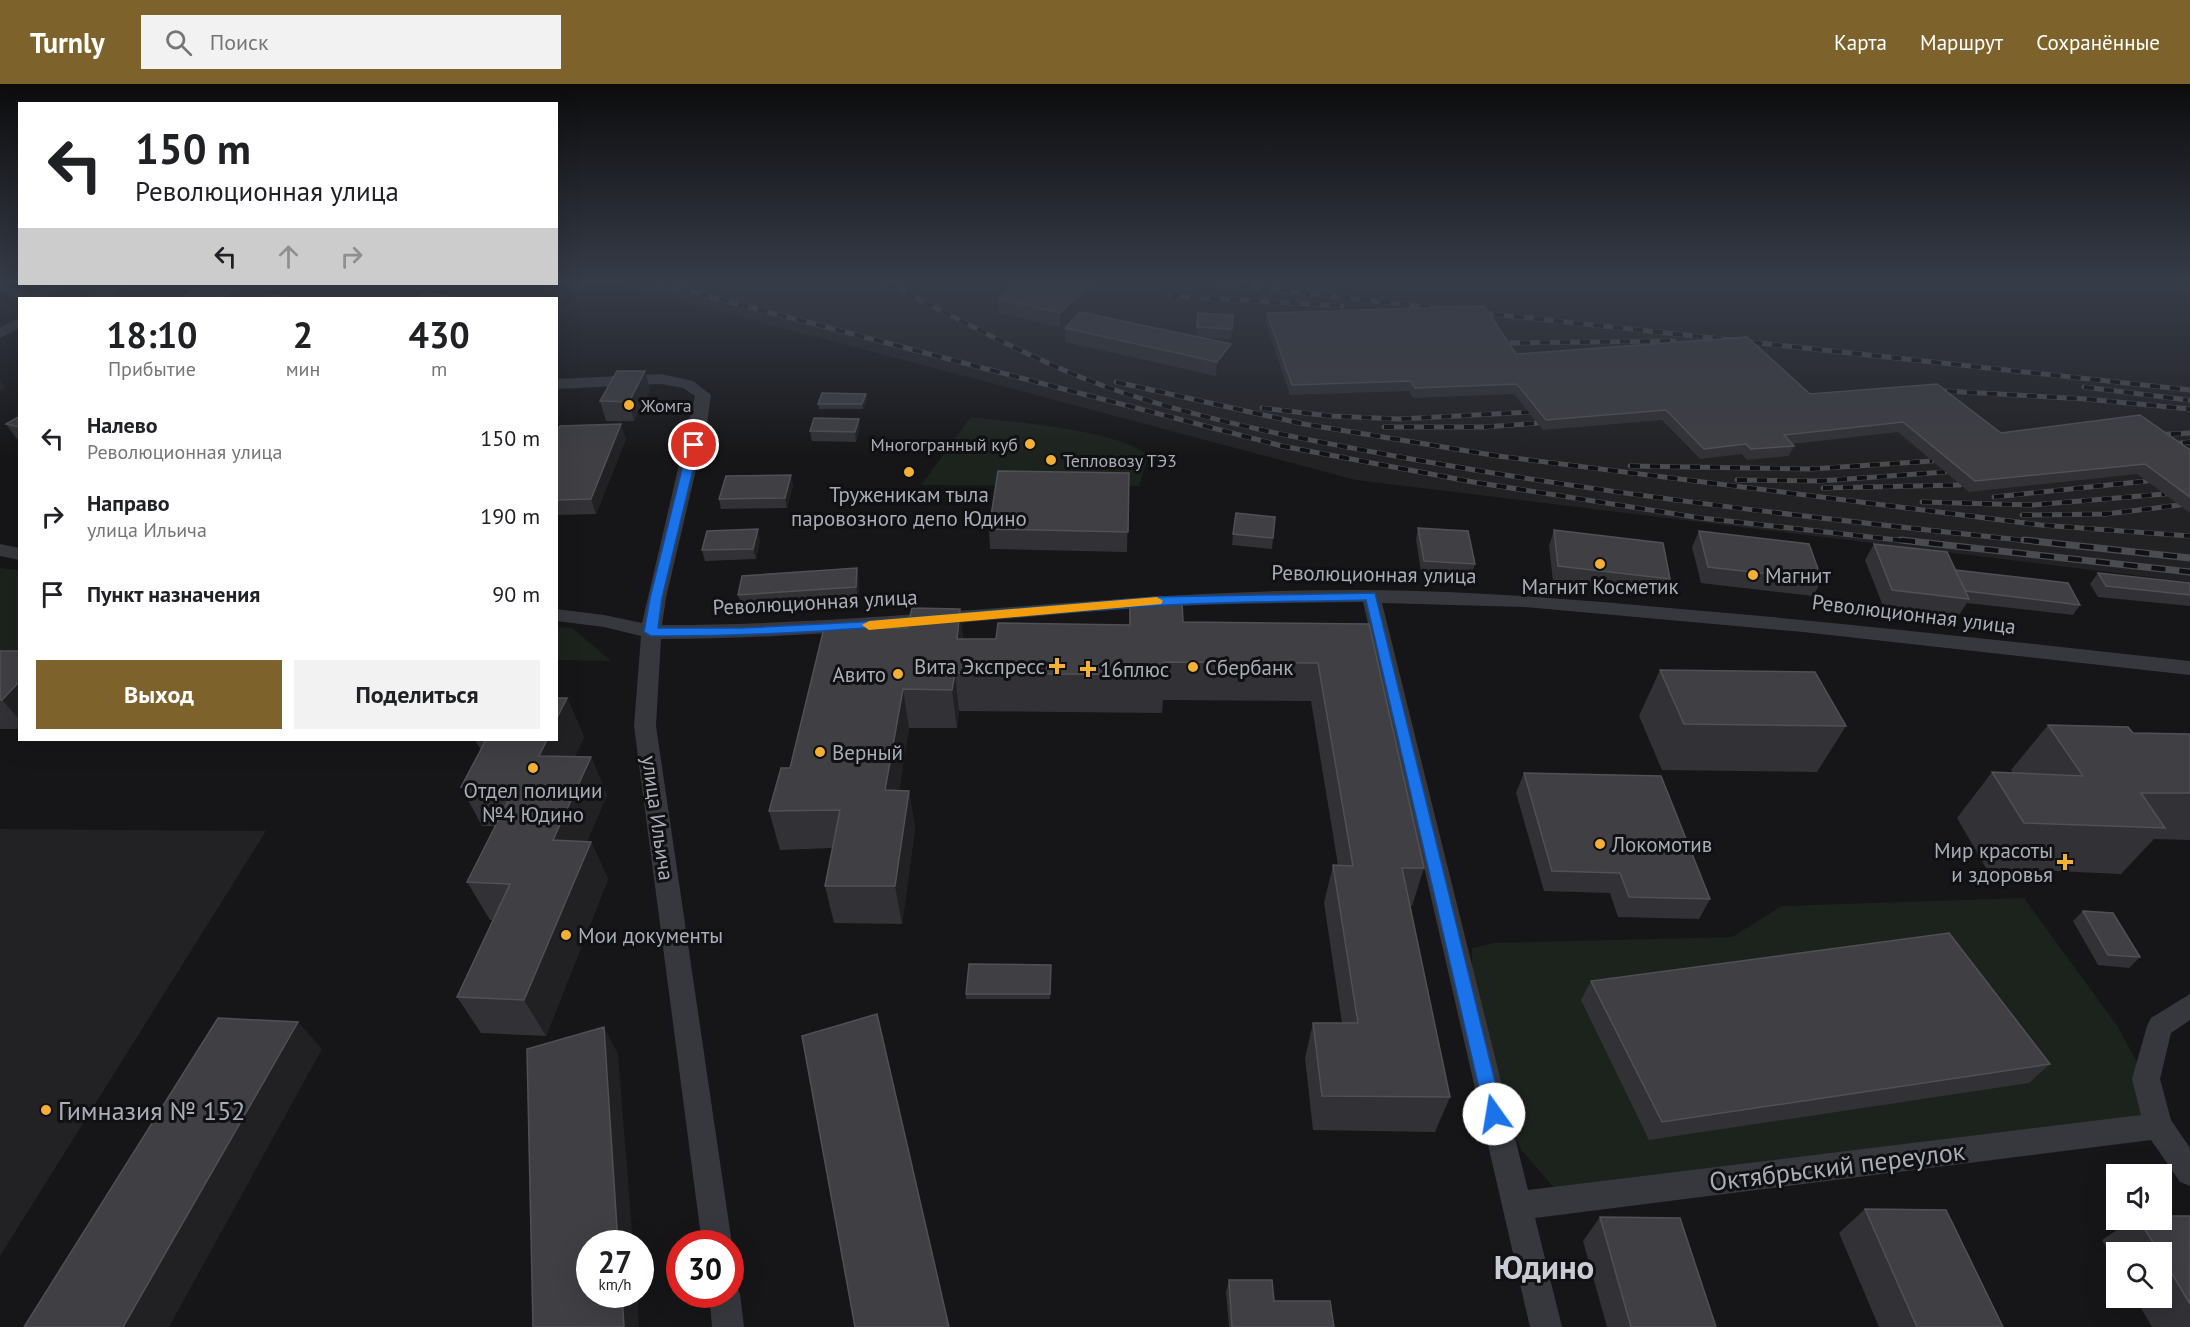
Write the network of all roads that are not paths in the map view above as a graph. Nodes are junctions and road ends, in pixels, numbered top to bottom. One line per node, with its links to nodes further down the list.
1 (558, 384): 6 (street, улица Ильича)
2 (0, 550): 3 (street)
3 (18, 554)
4 (1371, 596): 6 (street, Революционная улица); 7 (street, Революционная улица); 11 (street)
5 (558, 615): 6 (street, Революционная улица)
6 (651, 632): 12 (street, улица Ильича)
7 (2190, 669)
8 (2190, 1006): 9 (street)
9 (2158, 1126): 10 (street); 11 (street, Октябрьский переулок)
10 (2190, 1172)
11 (1516, 1206): 15 (street)
12 (715, 1230)
13 (726, 1308): 14 (street)
14 (728, 1327)
15 (1546, 1327)

